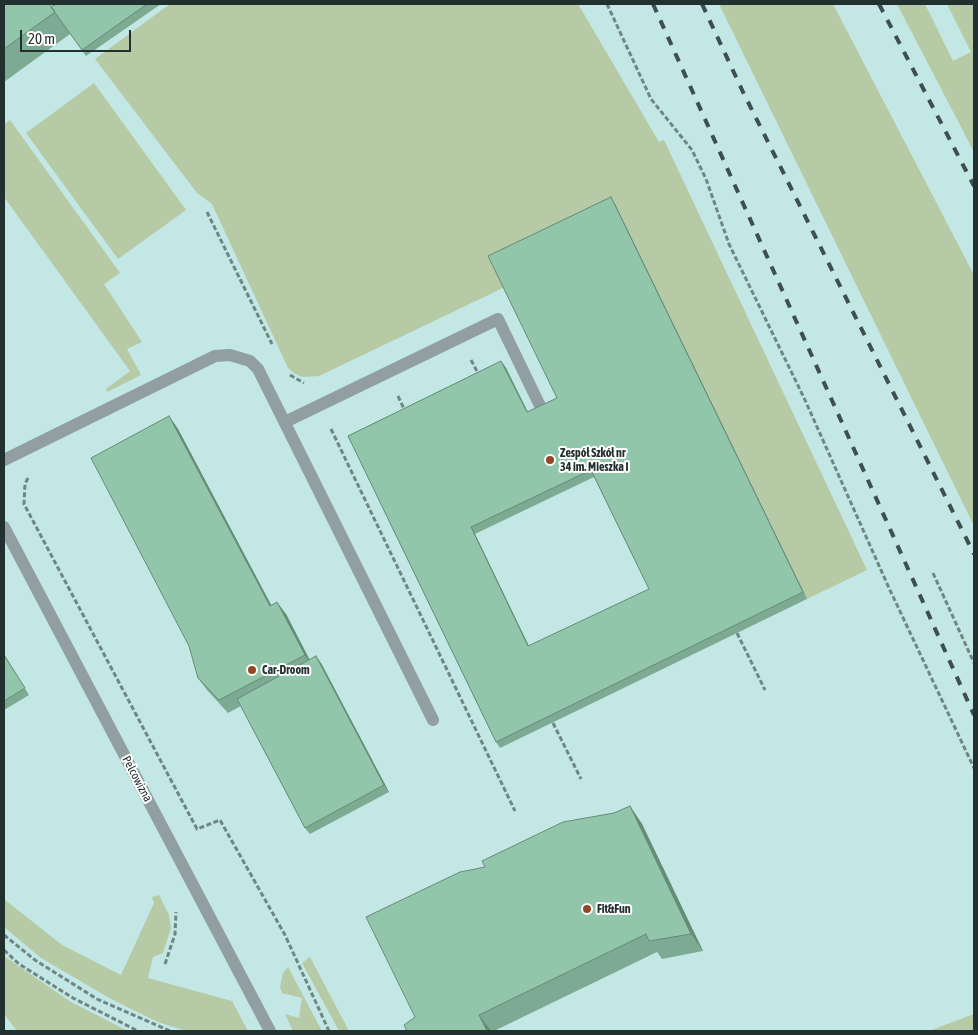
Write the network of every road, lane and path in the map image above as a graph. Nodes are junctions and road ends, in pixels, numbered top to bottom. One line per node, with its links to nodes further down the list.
1 (607, 4): 17 (path)
2 (207, 212): 3 (path)
3 (276, 352)
4 (285, 369): 5 (path)
5 (320, 406): 6 (street); 7 (street); 19 (path)
6 (543, 412)
7 (285, 422): 8 (street); 15 (street)
8 (4, 460)
9 (32, 472): 27 (path)
10 (4, 527): 26 (street, Pelcowizna)
11 (933, 573): 13 (path)
12 (737, 633): 14 (path)
13 (974, 663)
14 (765, 690)
15 (433, 720)
16 (554, 723): 18 (path)
17 (974, 768)
18 (581, 779)
19 (515, 811)
20 (176, 909): 23 (path)
21 (4, 935): 25 (path)
22 (4, 950): 24 (path)
23 (165, 964)
24 (138, 1031)
25 (170, 1031)
26 (270, 1031)
27 (330, 1031)

